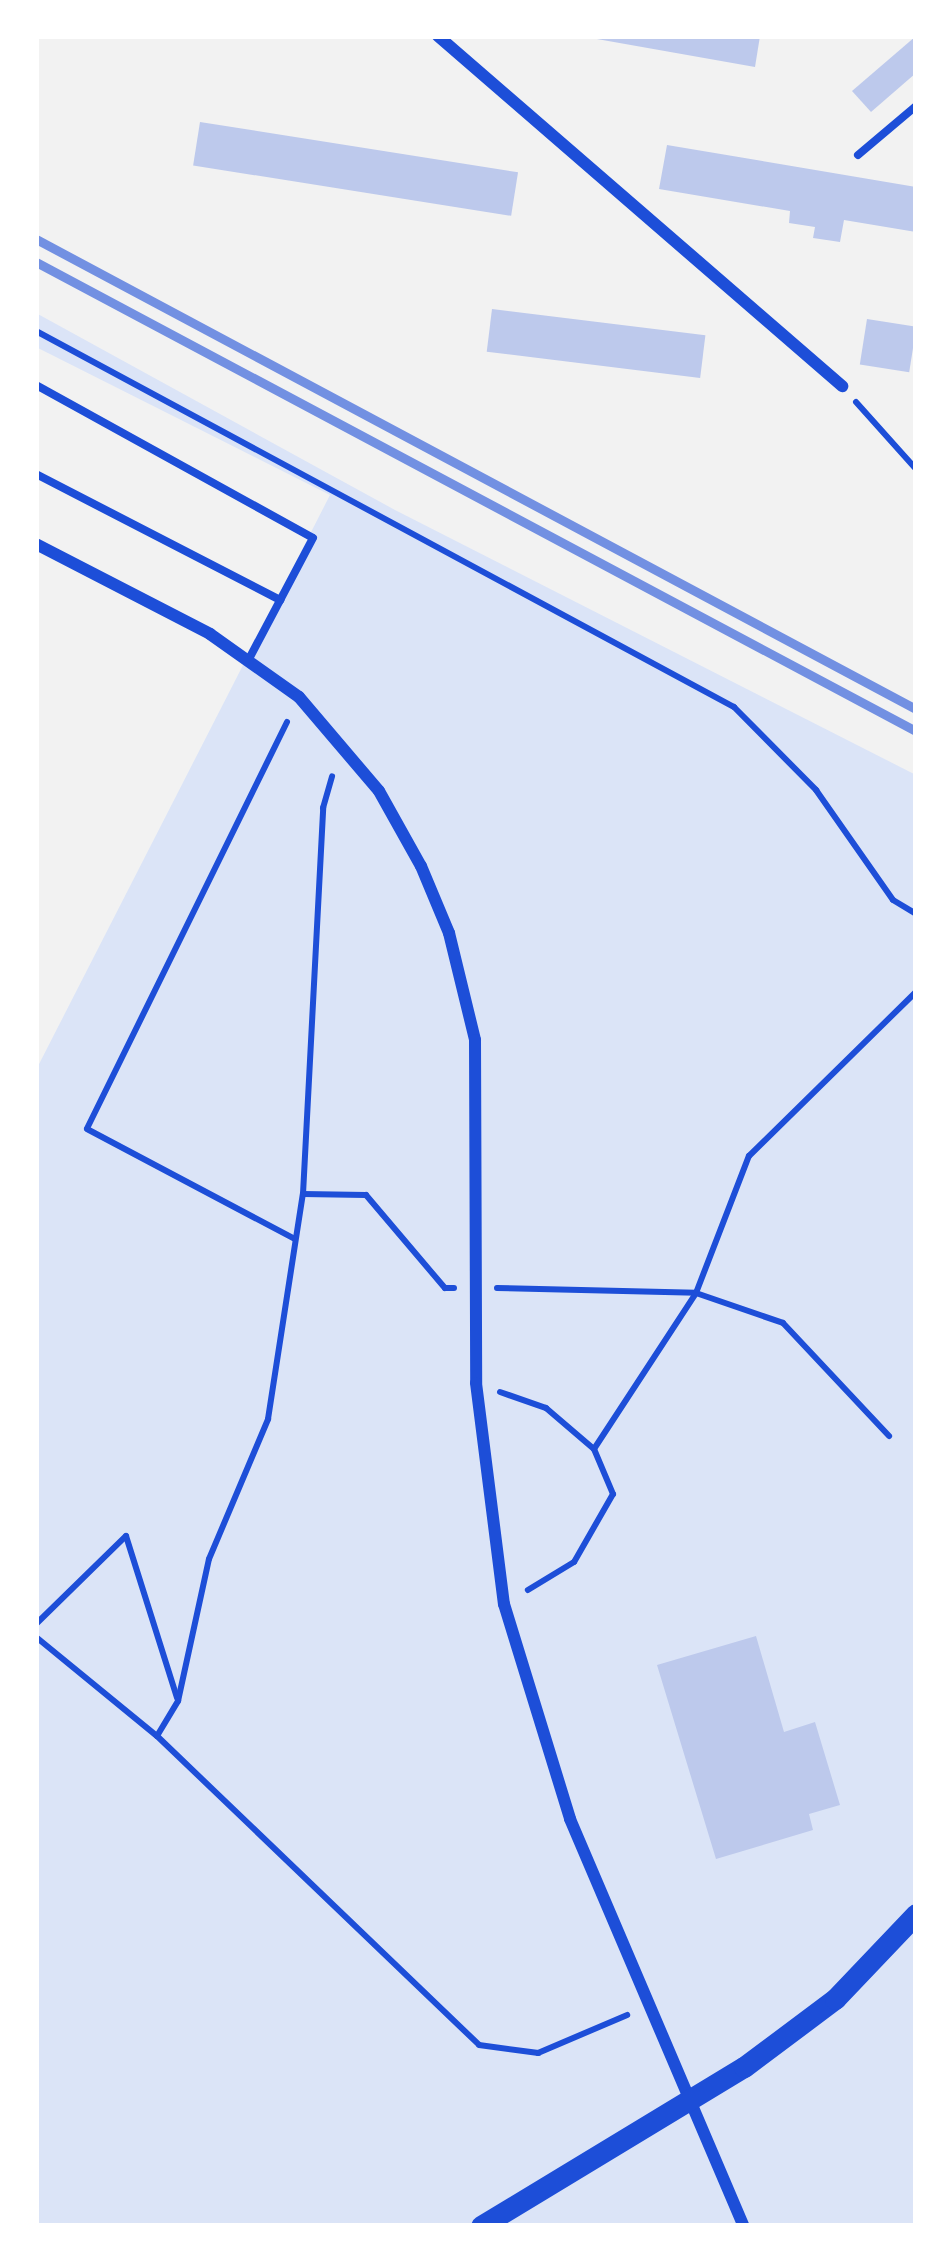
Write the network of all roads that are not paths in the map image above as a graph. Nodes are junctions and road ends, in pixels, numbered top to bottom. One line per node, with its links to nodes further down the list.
1 (438, 36): 5 (street)
2 (916, 106): 3 (lane)
3 (859, 154)
4 (36, 385): 8 (lane)
5 (842, 386)
6 (36, 474): 8 (lane)
7 (36, 544): 9 (street)
8 (280, 600): 9 (lane)
9 (248, 661): 12 (street)
10 (916, 1914): 11 (main road)
11 (481, 2226)
12 (744, 2226)

